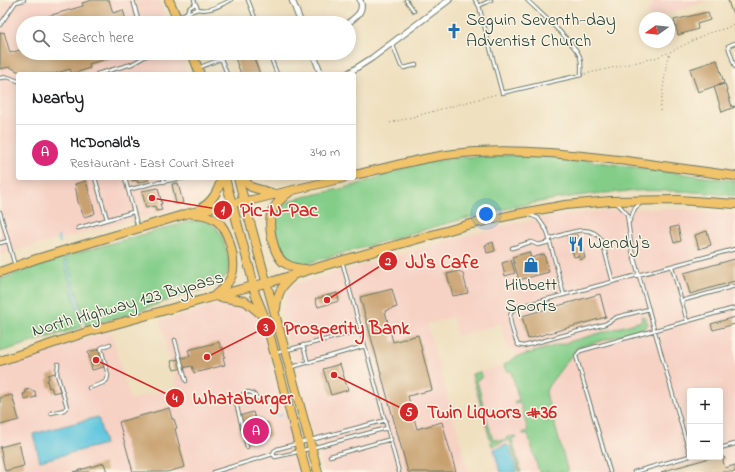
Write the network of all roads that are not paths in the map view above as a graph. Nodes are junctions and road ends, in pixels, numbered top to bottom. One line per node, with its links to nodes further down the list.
1 (24, 0): 27 (lane)
2 (133, 0): 21 (lane)
3 (169, 0): 22 (main road)
4 (194, 0): 15 (lane)
5 (230, 0): 17 (lane)
6 (248, 0): 24 (lane)
7 (292, 0): 25 (street)
8 (360, 0): 26 (street)
9 (406, 0): 19 (lane)
10 (448, 0): 28 (street)
11 (475, 0): 16 (lane)
12 (491, 0): 16 (lane)
13 (527, 0): 16 (lane)
14 (732, 0): 18 (main road)
15 (195, 4): 17 (lane); 20 (lane)
16 (479, 6)
17 (198, 9): 20 (lane)
18 (735, 10)
19 (414, 11)
20 (186, 12): 23 (lane)
21 (138, 16)
22 (176, 16)
23 (182, 16)
24 (254, 16)
25 (298, 16)
26 (356, 17)
27 (0, 25)
28 (392, 43): 36 (lane); 43 (street)
29 (735, 43): 37 (lane)
30 (138, 60): 39 (lane)
31 (195, 60): 38 (main road)
32 (220, 60): 38 (lane)
33 (222, 60): 40 (lane)
34 (272, 60): 41 (lane)
35 (316, 60): 42 (street)
36 (416, 65)
37 (735, 67)
38 (199, 71)
39 (105, 72)
40 (227, 72)
41 (276, 72)
42 (320, 72)
43 (350, 72)
44 (0, 78): 45 (lane)
45 (16, 81)
46 (356, 174): 47 (main road)
47 (735, 176)
48 (96, 180): 69 (lane)
49 (126, 180): 58 (lane)
50 (174, 180): 56 (lane)
51 (222, 180): 67 (main road)
52 (224, 180): 63 (main road)
53 (239, 180): 61 (main road)
54 (244, 180): 59 (main road)
55 (334, 180): 57 (main road)
56 (164, 182): 58 (lane)
57 (293, 189): 59 (main road); 81 (main road)
58 (128, 190): 66 (lane)
59 (277, 194): 61 (main road)
60 (646, 200): 62 (main road, North Highway 123 Bypass); 64 (main road, North Highway 123 Bypass); 70 (lane)
61 (244, 201): 63 (main road); 86 (main road)
62 (610, 201): 68 (main road, North Highway 123 Bypass); 70 (lane)
63 (231, 203): 67 (main road); 87 (main road)
64 (735, 204)
65 (0, 212): 74 (lane)
66 (133, 212): 69 (lane); 72 (lane)
67 (190, 213): 72 (main road); 90 (main road)
68 (517, 214): 73 (lane); 78 (main road, North Highway 123 Bypass)
69 (107, 219): 71 (lane)
70 (628, 222): 84 (lane)
71 (78, 228)
72 (138, 228): 79 (main road)
73 (549, 239): 76 (lane); 85 (lane); 89 (lane)
74 (8, 241): 75 (lane); 79 (lane)
75 (0, 243)
76 (512, 248)
77 (735, 249): 80 (lane)
78 (342, 260): 81 (main road, North Highway 123 Bypass); 97 (lane)
79 (15, 266): 82 (main road)
80 (672, 267): 84 (lane); 91 (lane)
81 (312, 269): 83 (main road, North Highway 123 Bypass)
82 (0, 272)
83 (294, 275): 86 (main road, North Highway 123 Bypass); 94 (main road)
84 (639, 275): 85 (lane); 92 (lane)
85 (613, 282): 89 (lane)
86 (266, 283): 87 (main road, North Highway 123 Bypass); 94 (main road)
87 (253, 286): 90 (main road, North Highway 123 Bypass); 95 (main road)
88 (735, 286): 91 (lane)
89 (564, 295): 92 (lane)
90 (212, 297): 95 (main road); 105 (main road, North Highway 123 Bypass)
91 (681, 301): 96 (lane)
92 (649, 308): 98 (lane)
93 (735, 308): 96 (lane)
94 (275, 316): 103 (main road)
95 (264, 318): 104 (main road)
96 (687, 321): 98 (lane)
97 (361, 330): 101 (lane); 102 (lane)
98 (655, 330): 118 (lane); 129 (lane)
99 (175, 340): 109 (lane)
100 (110, 344): 110 (lane)
101 (303, 345): 103 (lane); 106 (lane)
102 (365, 346): 106 (lane); 113 (lane)
103 (285, 351): 104 (lane); 108 (main road)
104 (274, 354): 120 (main road)
105 (0, 360)
106 (308, 362): 108 (lane)
107 (58, 364): 112 (lane)
108 (289, 368): 116 (main road)
109 (186, 381)
110 (89, 388)
111 (265, 400): 119 (lane)
112 (52, 414)
113 (386, 420): 114 (lane); 116 (lane)
114 (387, 428): 115 (lane); 116 (lane)
115 (390, 439): 123 (lane); 128 (lane)
116 (310, 444): 120 (lane); 120 (lane); 127 (main road)
117 (735, 444): 121 (lane)
118 (687, 445)
119 (248, 447)
120 (300, 447): 122 (lane); 122 (lane); 126 (main road)
121 (723, 447)
122 (273, 454): 125 (lane)
123 (330, 456)
124 (687, 457): 130 (lane)
125 (214, 472)
126 (306, 472)
127 (318, 472)
128 (399, 472)
129 (610, 472)
130 (634, 472)

